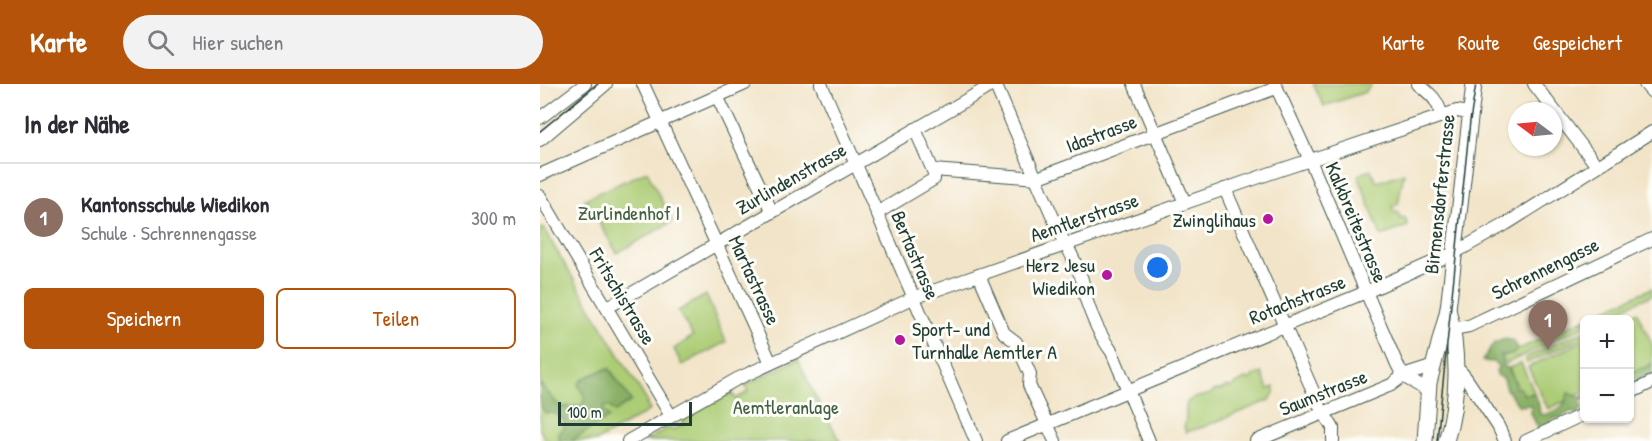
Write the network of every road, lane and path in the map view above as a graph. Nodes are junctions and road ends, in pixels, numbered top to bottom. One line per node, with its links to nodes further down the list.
1 (585, 84): 17 (street)
2 (606, 84): 22 (street)
3 (643, 84): 18 (street, Martastrasse)
4 (745, 84): 14 (street)
5 (821, 84): 24 (street, Bertastrasse)
6 (994, 84): 19 (street, Zurlindenstrasse); 28 (street)
7 (1134, 84): 21 (street)
8 (1418, 84): 16 (street)
9 (1474, 84): 15 (main road, Birmensdorferstrasse)
10 (1534, 84): 25 (street)
11 (1645, 84): 13 (street)
12 (1276, 86): 21 (street, Idastrasse); 23 (street, Kalkbreitestrasse)
13 (1652, 92)
14 (717, 96): 18 (street); 32 (street)
15 (1469, 113): 16 (street, Aemtlerstrasse); 37 (main road, Birmensdorferstrasse)
16 (1441, 117): 23 (street, Aemtlerstrasse)
17 (540, 118)
18 (660, 121): 27 (street); 35 (street, Martastrasse)
19 (915, 129): 24 (street, Zurlindenstrasse); 26 (street)
20 (1652, 132): 25 (street, Rotachstrasse)
21 (1155, 134): 28 (street, Idastrasse); 31 (street)
22 (540, 140)
23 (1310, 160): 29 (street, Aemtlerstrasse); 39 (street, Kalkbreitestrasse)
24 (855, 163): 32 (street, Zurlindenstrasse); 33 (street, Bertastrasse)
25 (1597, 166): 37 (street, Rotachstrasse)
26 (933, 170): 28 (street, Idastrasse); 33 (street)
27 (540, 175)
28 (1037, 178): 36 (street)
29 (1225, 189): 31 (street, Aemtlerstrasse); 43 (street)
30 (540, 196): 41 (street, Fritschistrasse)
31 (1185, 203): 36 (street, Aemtlerstrasse)
32 (772, 212): 35 (street, Zurlindenstrasse)
33 (877, 213): 40 (street, Bertastrasse)
34 (1652, 239): 44 (street, Schrennengasse)
35 (717, 244): 41 (street, Zurlindenstrasse); 45 (street, Martastrasse)
36 (1065, 244): 38 (street, Aemtlerstrasse); 50 (street)
37 (1454, 253): 39 (street, Rotachstrasse); 42 (main road, Birmensdorferstrasse)
38 (979, 275): 40 (street, Aemtlerstrasse); 56 (street)
39 (1366, 292): 43 (street, Rotachstrasse); 48 (street, Kalkbreitestrasse)
40 (913, 298): 45 (street, Aemtlerstrasse); 58 (street, Bertastrasse)
41 (608, 307): 54 (street, Fritschistrasse)
42 (1448, 309): 44 (main road, Birmensdorferstrasse); 46 (main road, Birmensdorferstrasse)
43 (1285, 324): 50 (street, Rotachstrasse); 53 (street)
44 (1453, 329): 47 (main road, Birmensdorferstrasse)
45 (771, 363): 54 (street, Aemtlerstrasse)
46 (1434, 366): 47 (main road); 48 (street); 51 (main road, Birmensdorferstrasse)
47 (1455, 370): 65 (main road, Birmensdorferstrasse); 66 (street)
48 (1403, 376): 51 (street); 53 (street, Saumstrasse)
49 (1652, 382): 52 (street)
50 (1128, 390): 56 (street, Rotachstrasse); 61 (street)
51 (1428, 391): 64 (main road, Birmensdorferstrasse)
52 (1634, 391)
53 (1324, 412): 62 (street, Saumstrasse); 63 (street)
54 (671, 416): 57 (street, Aemtlerstrasse)
55 (1580, 416): 67 (street)
56 (1048, 424): 59 (street, Rotachstrasse); 60 (street)
57 (628, 441)
58 (976, 441)
59 (1007, 441)
60 (1055, 441)
61 (1149, 441)
62 (1256, 441)
63 (1333, 441)
64 (1425, 441)
65 (1446, 441)
66 (1505, 441)
67 (1526, 441)

